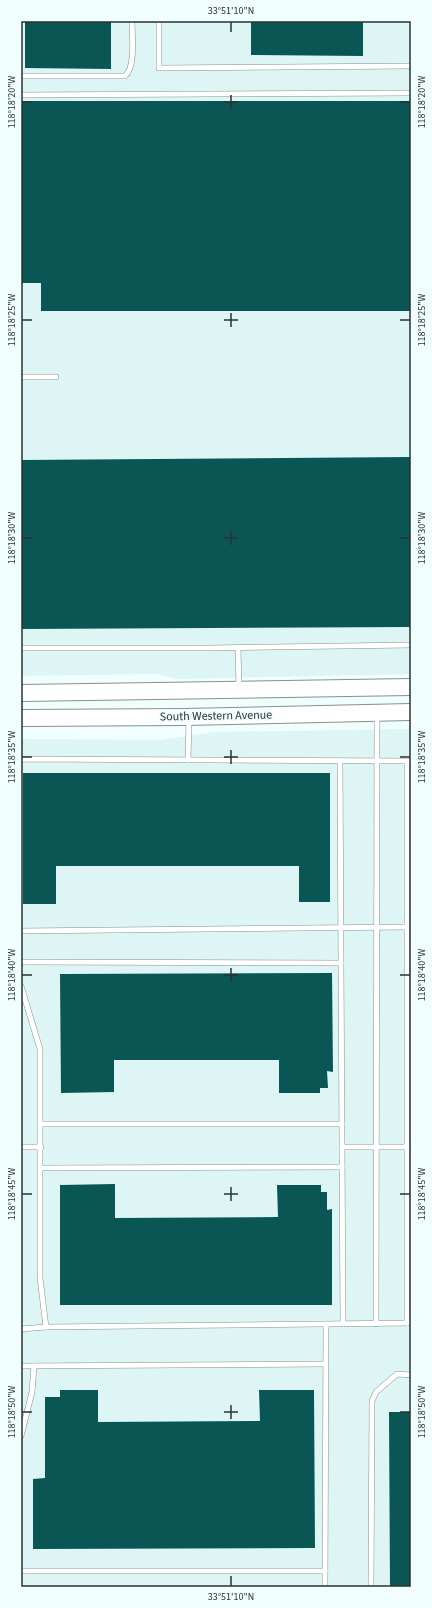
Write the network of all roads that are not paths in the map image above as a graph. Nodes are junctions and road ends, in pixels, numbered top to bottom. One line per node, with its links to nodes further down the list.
1 (132, 21): 4 (lane)
2 (159, 21): 3 (lane)
3 (411, 66)
4 (21, 76)
5 (411, 94): 6 (lane)
6 (21, 95)
7 (21, 377): 8 (lane)
8 (56, 377)
9 (411, 645): 11 (lane)
10 (21, 648): 11 (lane)
11 (238, 648): 13 (lane)
12 (411, 687): 13 (main road)
13 (240, 689): 14 (main road)
14 (21, 693)
15 (376, 712): 16 (main road, South Western Avenue); 17 (main road, South Western Avenue); 22 (lane)
16 (411, 712)
17 (189, 717): 18 (main road, South Western Avenue); 20 (lane)
18 (21, 718)
19 (21, 760): 20 (lane)
20 (188, 760): 21 (lane)
21 (340, 761): 22 (lane); 24 (lane)
22 (377, 761): 23 (lane); 25 (lane)
23 (409, 761): 26 (lane)
24 (341, 927): 25 (lane); 27 (lane); 29 (lane)
25 (376, 927): 26 (lane); 36 (lane)
26 (407, 927): 37 (lane)
27 (21, 931)
28 (21, 962): 29 (lane)
29 (341, 963): 32 (lane)
30 (21, 986): 31 (lane)
31 (41, 1124): 32 (lane); 34 (lane)
32 (342, 1124): 35 (lane)
33 (21, 1147): 34 (lane)
34 (41, 1147): 39 (lane)
35 (342, 1147): 36 (lane); 38 (lane)
36 (376, 1147): 37 (lane); 42 (lane)
37 (407, 1147): 40 (lane)
38 (342, 1167): 39 (lane); 41 (lane)
39 (41, 1168): 44 (lane)
40 (409, 1323): 42 (lane)
41 (343, 1324): 42 (lane); 43 (lane)
42 (376, 1324)
43 (326, 1325): 44 (lane); 46 (lane)
44 (46, 1327): 45 (lane)
45 (21, 1329)
46 (325, 1364): 48 (lane); 51 (lane)
47 (21, 1366): 48 (lane)
48 (34, 1366): 50 (lane)
49 (411, 1375): 54 (lane)
50 (21, 1436)
51 (325, 1570): 52 (lane); 53 (lane)
52 (21, 1571)
53 (325, 1587)
54 (371, 1587)

